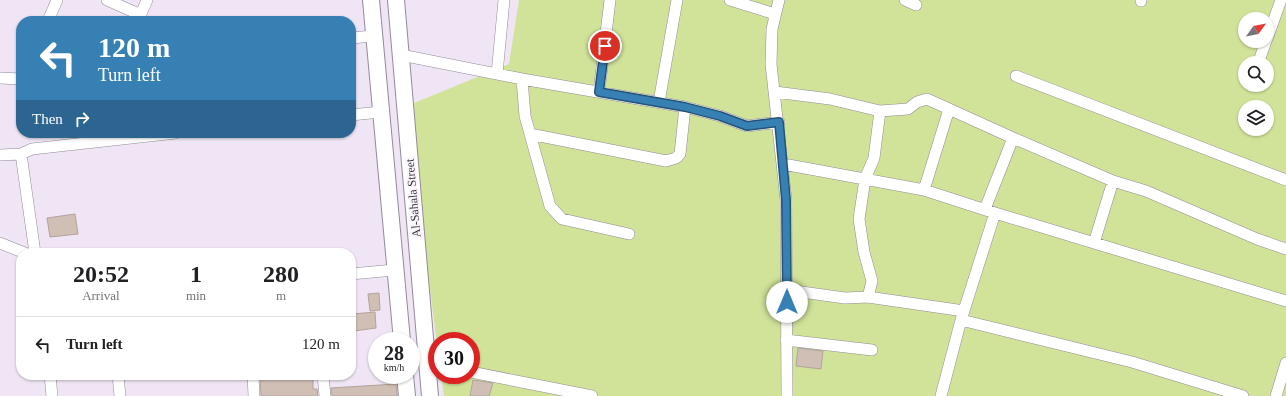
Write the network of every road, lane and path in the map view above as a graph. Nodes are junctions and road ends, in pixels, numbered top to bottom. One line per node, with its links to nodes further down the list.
1 (57, 0): 13 (street)
2 (107, 0): 14 (street)
3 (147, 0): 15 (street)
4 (371, 0): 17 (main road, Al-Sahala Street)
5 (396, 0): 19 (main road, Al-Sahala Street)
6 (504, 0): 20 (street)
7 (610, 0): 25 (street)
8 (677, 0): 27 (street)
9 (730, 0): 12 (street)
10 (779, 0): 12 (street)
11 (1281, 0): 16 (street)
12 (775, 14): 26 (street)
13 (50, 16)
14 (136, 16)
15 (141, 16)
16 (1274, 20)
17 (373, 36): 18 (street); 31 (main road, Al-Sahala Street)
18 (356, 38)
19 (401, 55): 20 (street); 58 (main road, Al-Sahala Street)
20 (497, 74): 24 (street)
21 (1016, 76): 41 (street)
22 (0, 78): 23 (street)
23 (16, 79)
24 (522, 79): 25 (street); 34 (street)
25 (599, 92): 27 (street)
26 (775, 92): 30 (street); 33 (street)
27 (659, 102): 28 (street)
28 (685, 107): 33 (street); 34 (street)
29 (949, 109): 30 (street); 36 (street); 43 (street)
30 (880, 111): 40 (street)
31 (380, 112): 32 (street); 51 (main road, Al-Sahala Street)
32 (356, 114)
33 (779, 122): 39 (street)
34 (530, 134): 45 (street)
35 (123, 138): 37 (street)
36 (1013, 138): 42 (street); 44 (street)
37 (21, 154): 38 (street); 48 (street)
38 (0, 155)
39 (783, 164): 40 (street); 53 (street)
40 (865, 180): 43 (street); 54 (street)
41 (1286, 180)
42 (1113, 181): 47 (street); 50 (street)
43 (924, 190): 44 (street)
44 (990, 211): 47 (street); 56 (street)
45 (629, 234)
46 (0, 243): 49 (street)
47 (1094, 243): 55 (street)
48 (35, 248)
49 (16, 249)
50 (1286, 250)
51 (394, 270): 52 (street); 57 (main road, Al-Sahala Street)
52 (356, 274)
53 (787, 290): 54 (street); 59 (street)
54 (868, 297): 56 (street)
55 (1286, 301)
56 (962, 316): 77 (street); 78 (street)
57 (401, 332)
58 (429, 332)
59 (786, 340): 60 (street); 76 (street)
60 (872, 350)
61 (1286, 363): 79 (street)
62 (480, 374): 75 (street)
63 (50, 380): 69 (street)
64 (118, 380): 70 (street)
65 (253, 380): 71 (street)
66 (323, 380): 72 (street)
67 (406, 384): 73 (main road)
68 (431, 384): 74 (main road, Al-Sahala Street)
69 (52, 396)
70 (120, 396)
71 (254, 396)
72 (325, 396)
73 (407, 396)
74 (430, 396)
75 (592, 396)
76 (787, 396)
77 (941, 396)
78 (1243, 396)
79 (1276, 396)

